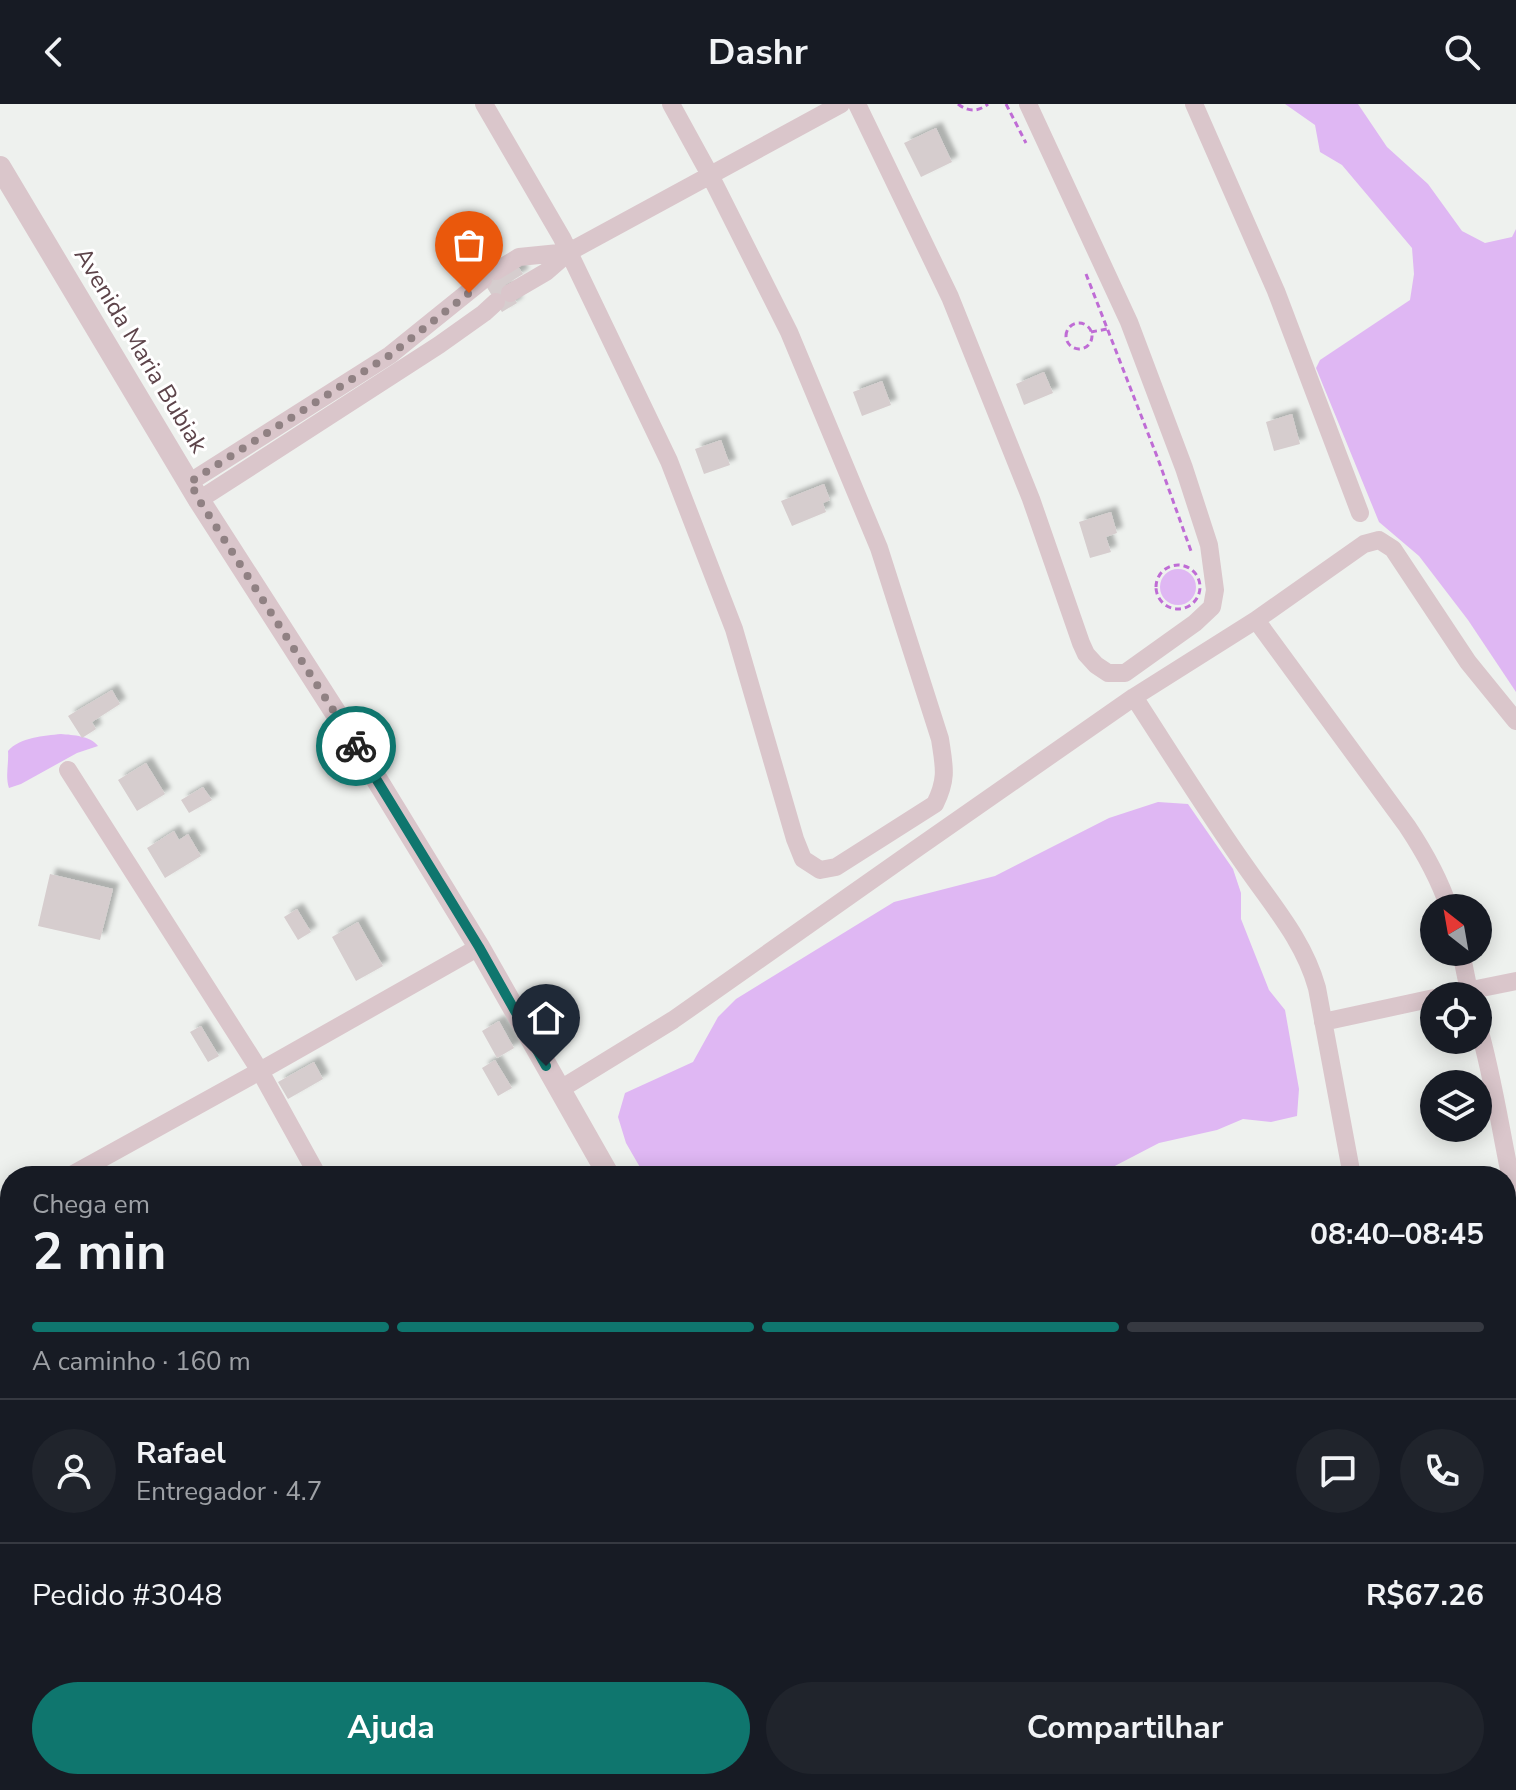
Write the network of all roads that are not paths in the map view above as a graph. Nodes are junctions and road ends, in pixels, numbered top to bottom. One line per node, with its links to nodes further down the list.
1 (484, 104): 9 (street)
2 (671, 104): 8 (street)
3 (841, 104): 8 (street)
4 (857, 104): 5 (street)
5 (1028, 104)
6 (1194, 104): 13 (street)
7 (0, 167): 12 (street, Avenida Maria Bubiak)
8 (710, 175): 9 (street); 9 (street)
9 (569, 252): 10 (street); 11 (street)
10 (469, 293): 11 (street); 12 (street)
11 (497, 303): 12 (street)
12 (194, 491): 19 (street, Avenida Maria Bubiak)
13 (1360, 513)
14 (1256, 620): 15 (street); 16 (street); 18 (street)
15 (1134, 697): 23 (street); 26 (street)
16 (1516, 721)
17 (68, 770): 25 (street)
18 (1444, 894)
19 (479, 947): 25 (street); 26 (street, Avenida Maria Bubiak)
20 (1516, 981): 21 (street)
21 (1492, 987)
22 (1420, 1001): 23 (street)
23 (1323, 1022): 30 (street)
24 (1487, 1054): 31 (street)
25 (260, 1071): 27 (street); 28 (street)
26 (559, 1090): 29 (street, Avenida Maria Bubiak)
27 (88, 1166)
28 (312, 1166)
29 (603, 1166)
30 (1350, 1166)
31 (1508, 1166)

